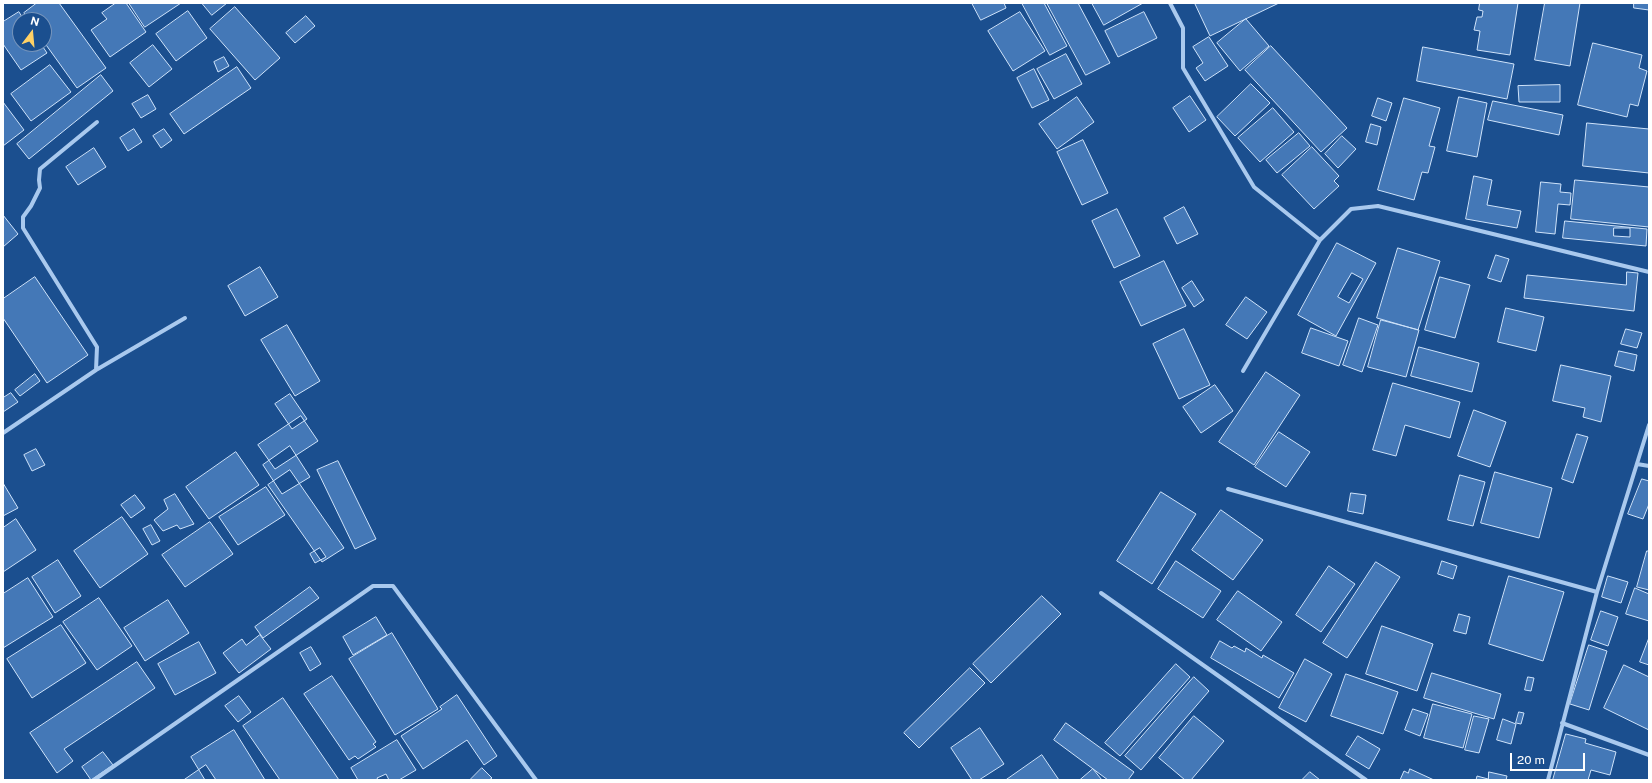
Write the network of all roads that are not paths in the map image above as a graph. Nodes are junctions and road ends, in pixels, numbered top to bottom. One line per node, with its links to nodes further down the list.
1 (1170, 3): 3 (street)
2 (97, 122): 6 (street)
3 (1320, 240): 4 (street); 7 (street)
4 (1649, 272)
5 (185, 318): 6 (street)
6 (96, 370): 9 (street)
7 (1243, 371)
8 (1649, 425): 10 (street)
9 (3, 432)
10 (1637, 464): 11 (street); 13 (street)
11 (1649, 466)
12 (1228, 488): 13 (street)
13 (1597, 592): 15 (street)
14 (1101, 593): 19 (street)
15 (1562, 723): 16 (street); 20 (street)
16 (1649, 755)
17 (94, 780): 18 (street)
18 (536, 780)
19 (1366, 780)
20 (1548, 780)

